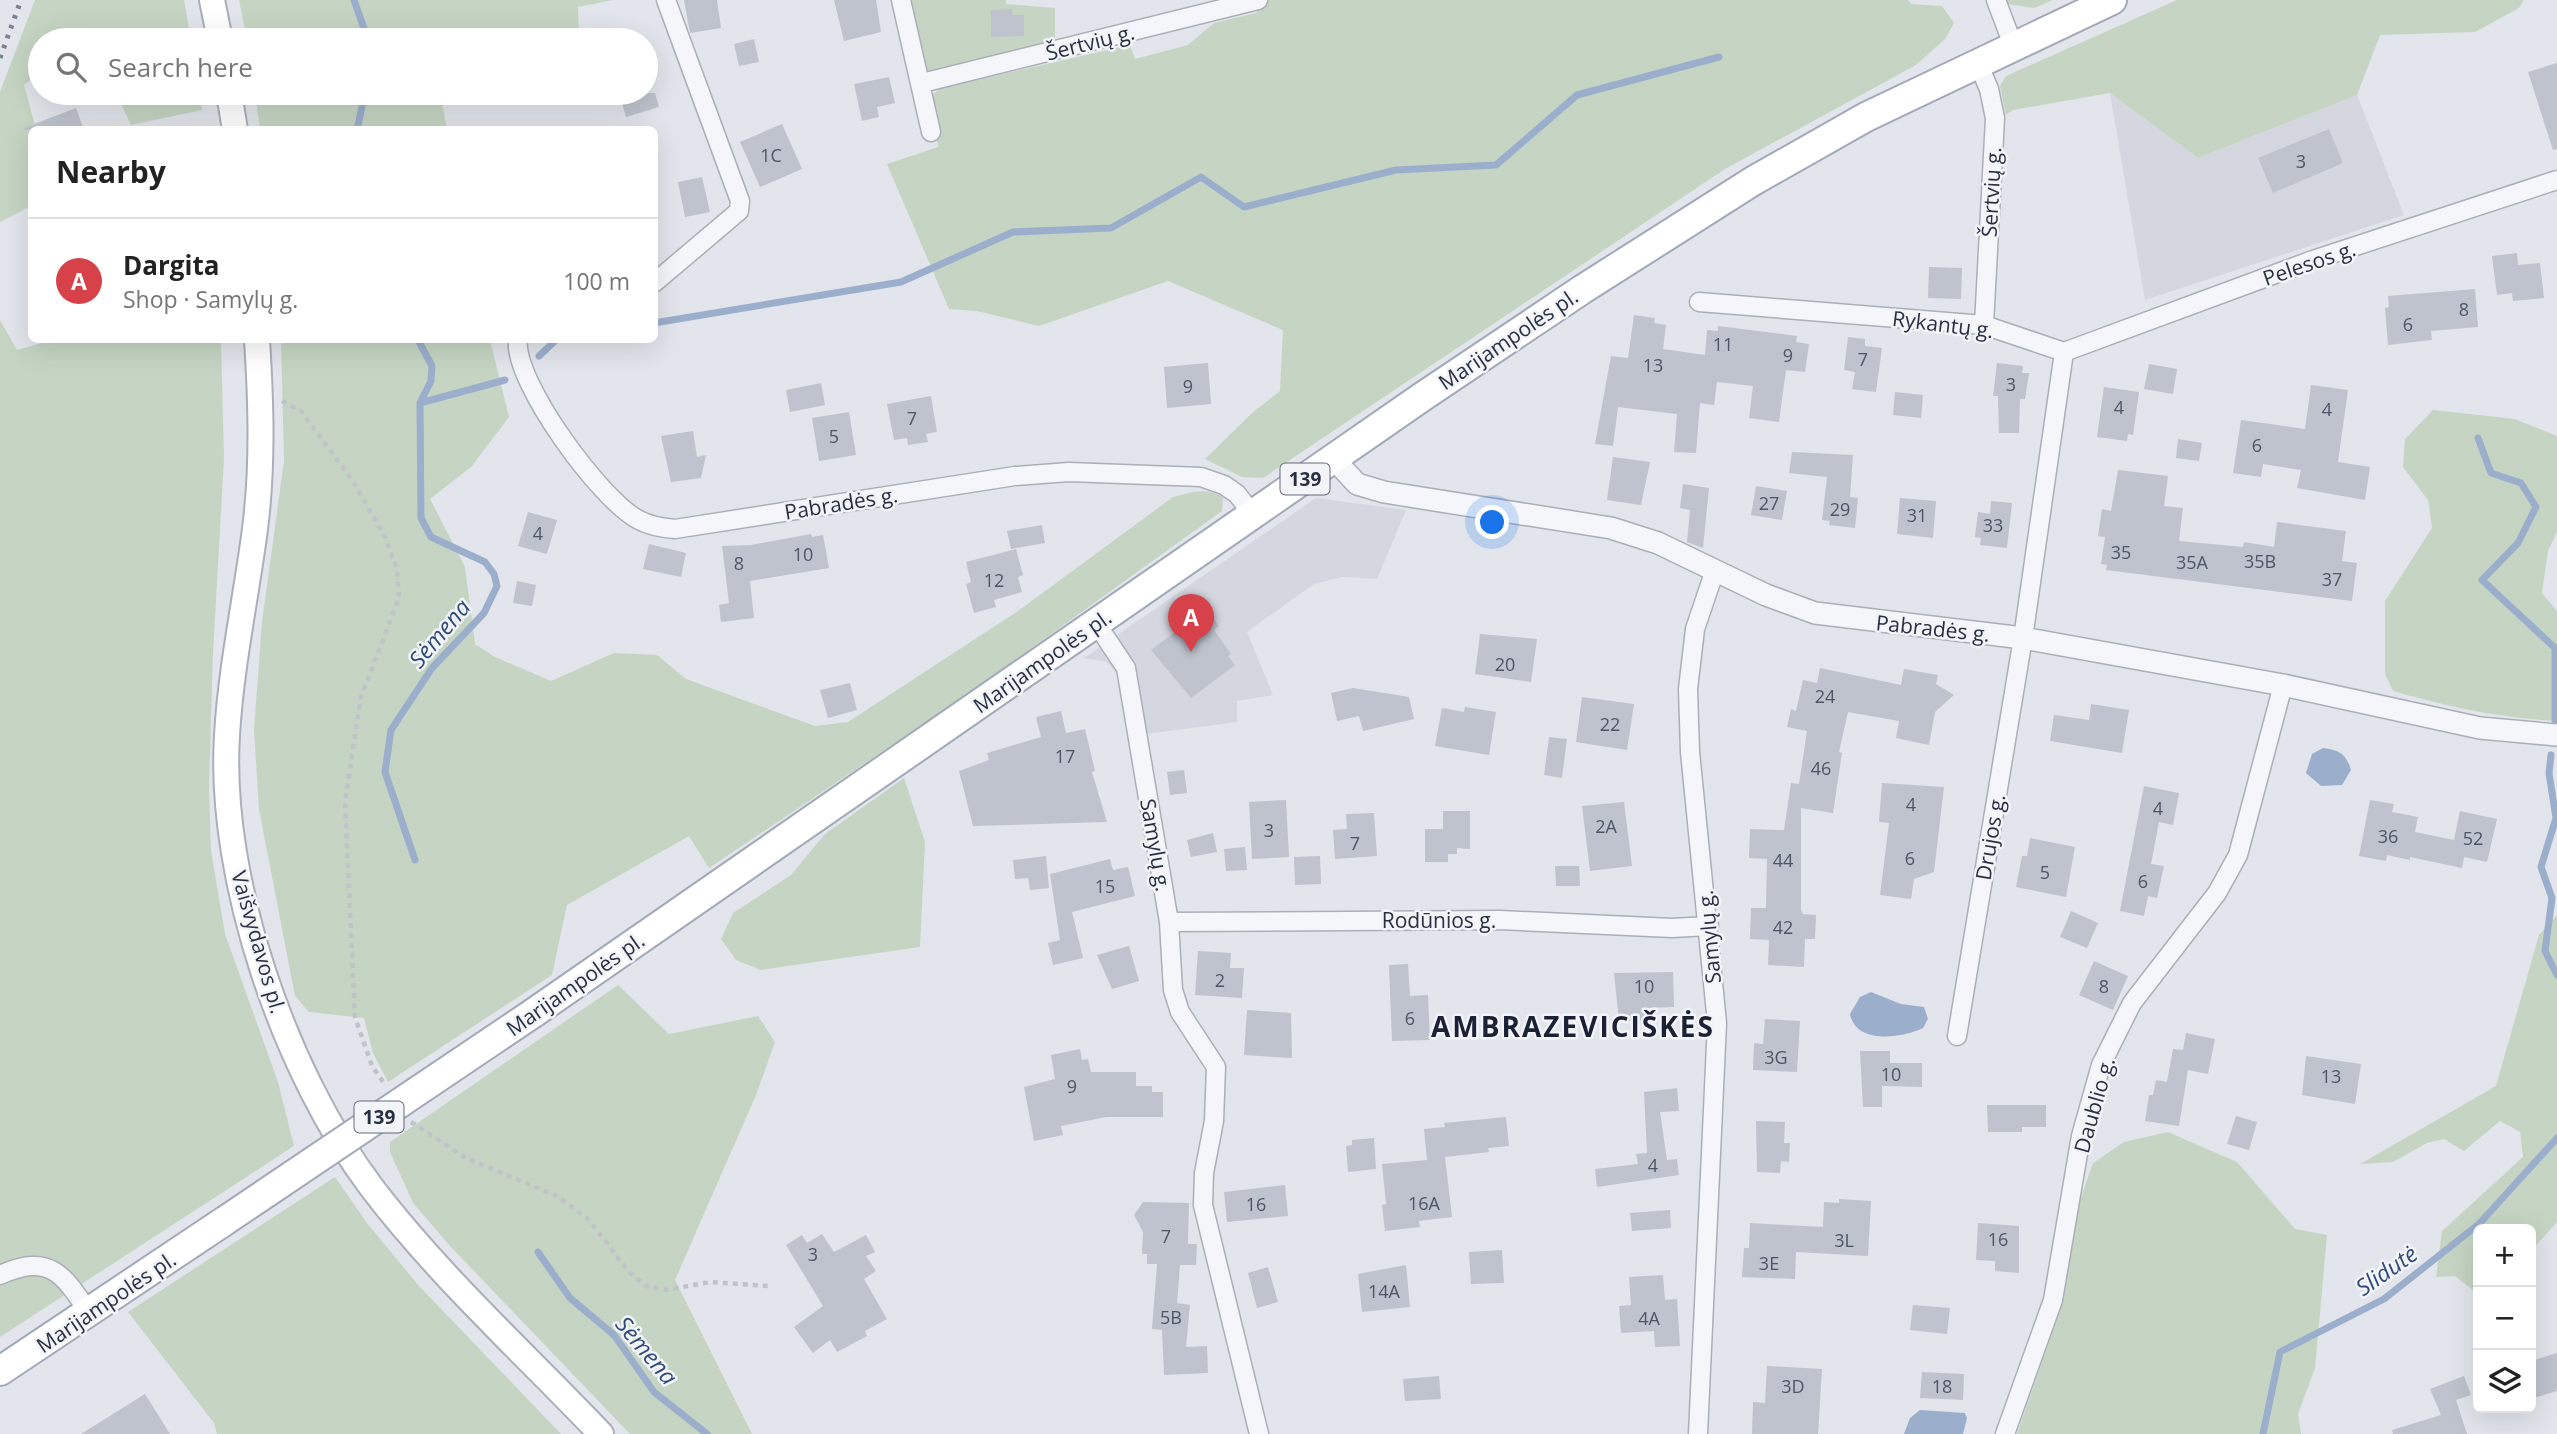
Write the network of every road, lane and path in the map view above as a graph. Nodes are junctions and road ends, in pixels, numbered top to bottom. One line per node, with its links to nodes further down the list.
1 (212, 0): 7 (main road)
2 (666, 0): 15 (street)
3 (901, 0): 10 (street)
4 (1258, 0): 10 (street, Šertvių g.)
5 (1996, 0): 8 (street)
6 (2112, 0): 8 (main road, Marijampolės pl. / 139)
7 (218, 28)
8 (2013, 45): 9 (main road, Marijampolės pl. / 139)
9 (1977, 61): 17 (street, Šertvių g.); 22 (main road, Marijampolės pl. / 139)
10 (922, 83): 13 (street)
11 (231, 105): 12 (main road)
12 (234, 126)
13 (931, 132)
14 (2557, 180): 20 (street, Pelesos g.)
15 (658, 280)
16 (1699, 302): 17 (street, Rykantų g.)
17 (1984, 325): 20 (street, Rykantų g.)
18 (257, 343): 21 (main road, Vaišvydavos pl.)
19 (518, 343): 23 (street, Pabradės g.)
20 (2063, 352): 26 (street)
21 (261, 397): 32 (path); 38 (main road, Vaišvydavos pl.)
22 (1334, 459): 23 (main road, Marijampolės pl. / 139); 24 (street, Pabradės g.)
23 (1253, 515): 25 (main road, Marijampolės pl. / 139)
24 (1715, 570): 26 (street, Pabradės g.); 30 (street, Samylų g.)
25 (1096, 624): 29 (street, Samylų g.); 36 (main road, Marijampolės pl. / 139, bridge)
26 (2023, 638): 27 (street, Pabradės g.); 31 (street, Drujos g.)
27 (2283, 685): 28 (street, Pabradės g.); 41 (street, Daublio g.)
28 (2557, 735)
29 (1170, 922): 30 (street, Rodūnios g.); 39 (street, Samylų g.)
30 (1709, 926): 40 (street, Samylų g.)
31 (1956, 1036)
32 (393, 1097)
33 (406, 1118): 35 (path)
34 (0, 1275): 36 (street)
35 (768, 1286)
36 (89, 1313): 37 (main road, Marijampolės pl. / 139)
37 (0, 1371)
38 (601, 1434)
39 (1259, 1434)
40 (1698, 1434)
41 (2006, 1434)

